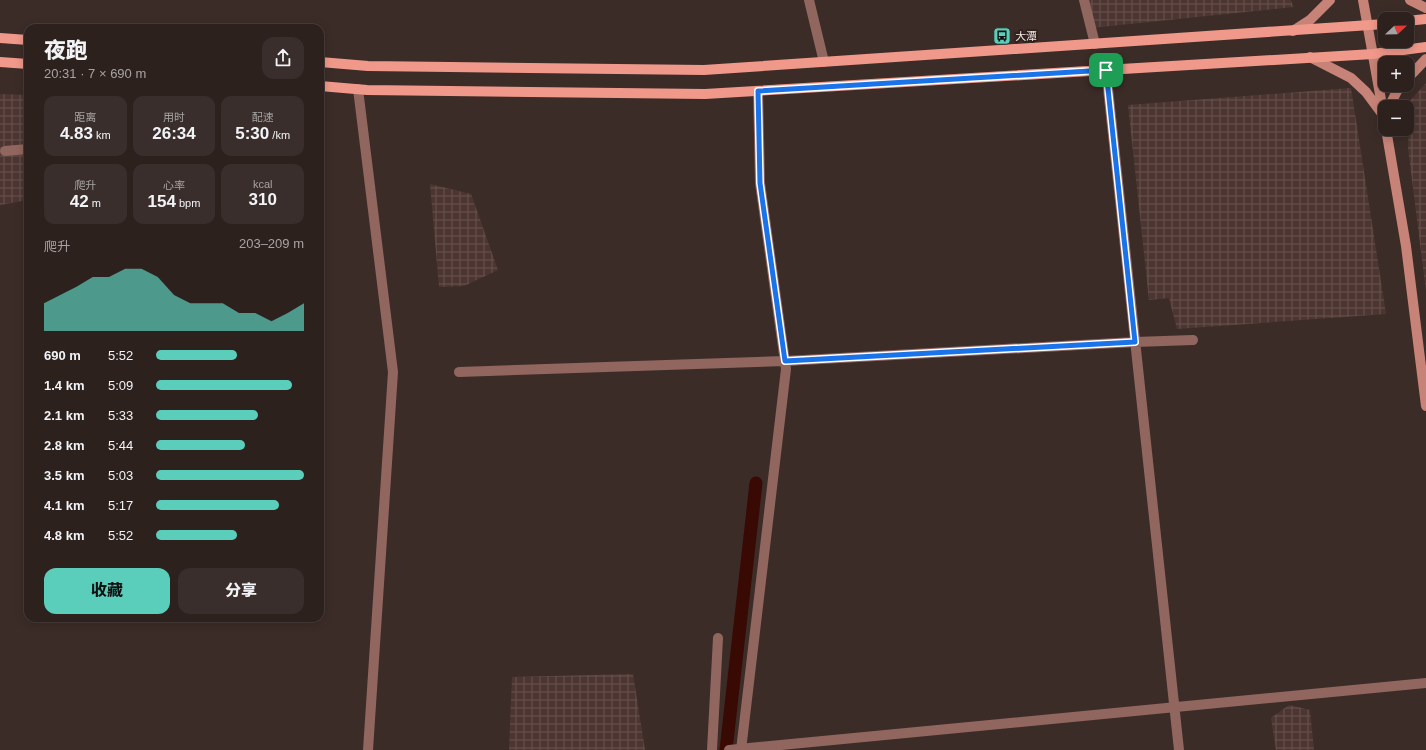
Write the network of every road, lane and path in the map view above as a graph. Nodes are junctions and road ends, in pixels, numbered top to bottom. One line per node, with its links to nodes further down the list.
1 (809, 0): 21 (street)
2 (1084, 0): 14 (street)
3 (1330, 0): 11 (main road)
4 (1363, 0): 10 (main road)
5 (1410, 0): 6 (main road)
6 (1426, 8)
7 (1426, 19): 8 (main road)
8 (1414, 20)
9 (1378, 25): 10 (main road)
10 (1368, 26): 11 (main road); 16 (main road)
11 (1293, 31): 14 (main road)
12 (0, 38): 13 (main road)
13 (24, 40)
14 (1095, 44): 21 (main road)
15 (1426, 47): 16 (main road)
16 (1373, 54): 17 (main road); 28 (main road)
17 (1310, 57): 23 (main road); 29 (main road)
18 (1426, 60): 24 (main road)
19 (0, 62): 22 (main road)
20 (324, 62): 21 (main road)
21 (824, 62)
22 (24, 64)
23 (1106, 70): 27 (main road); 34 (street)
24 (1414, 72)
25 (324, 86): 26 (main road)
26 (358, 89): 27 (main road); 42 (street)
27 (758, 91): 35 (street)
28 (1383, 100)
29 (1378, 106)
30 (1387, 136): 37 (main road)
31 (24, 149): 32 (street)
32 (5, 151)
33 (1193, 340): 34 (street)
34 (1135, 342): 35 (street); 40 (street)
35 (785, 361): 36 (street); 41 (street)
36 (459, 372)
37 (1426, 406)
38 (718, 638): 43 (street)
39 (1426, 683): 40 (street)
40 (1173, 708): 41 (street); 45 (street)
41 (742, 749): 44 (street)
42 (368, 750)
43 (712, 750)
44 (729, 750)
45 (1179, 750)

